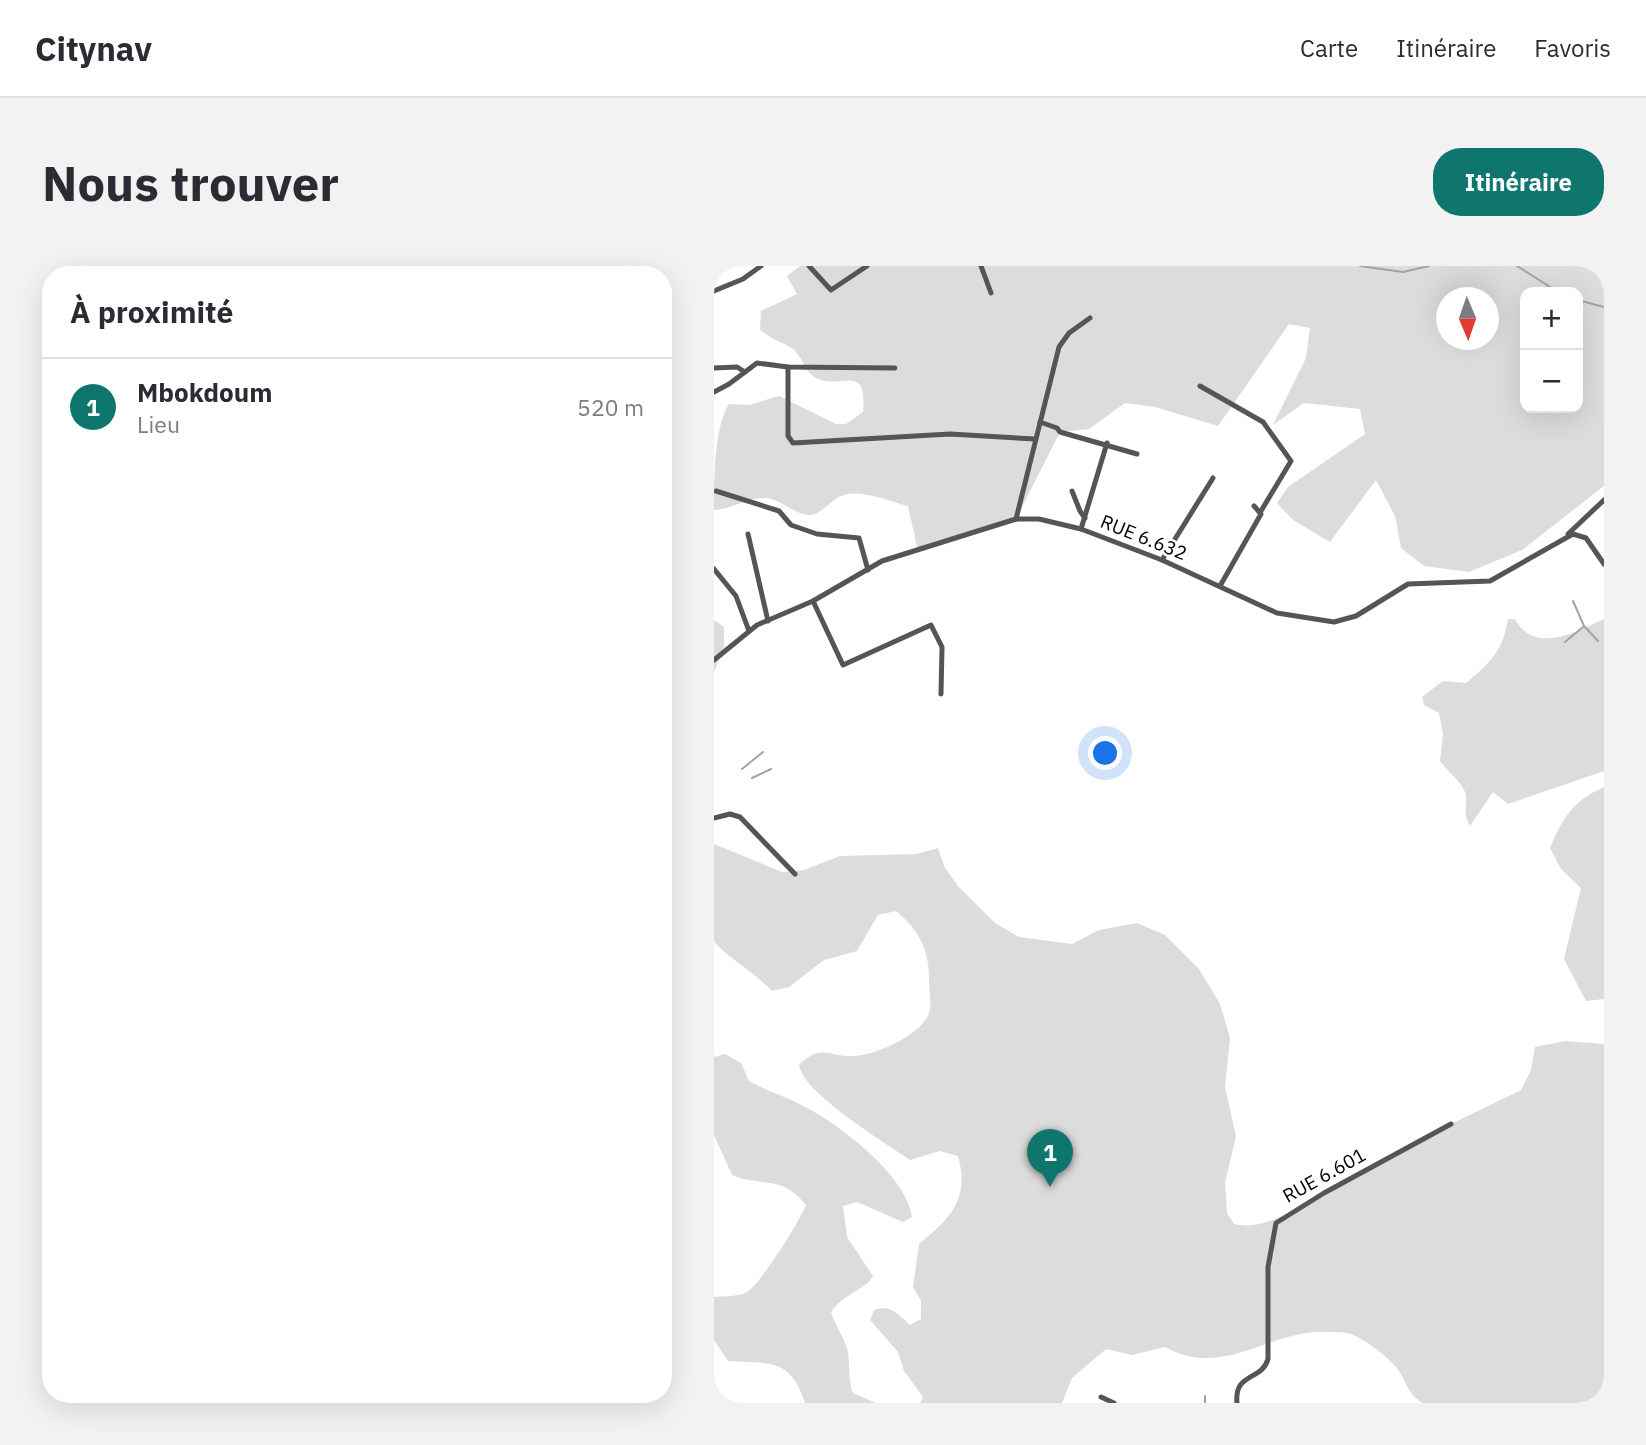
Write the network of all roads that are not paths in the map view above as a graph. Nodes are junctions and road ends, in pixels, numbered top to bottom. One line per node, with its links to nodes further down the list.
1 (761, 266): 5 (street)
2 (809, 266): 3 (street)
3 (867, 266)
4 (981, 266): 6 (street)
5 (714, 291)
6 (991, 293)
7 (1090, 318): 14 (street)
8 (788, 367): 10 (street); 11 (street); 15 (street)
9 (714, 368): 11 (street)
10 (895, 368)
11 (745, 372): 13 (street)
12 (1200, 386): 23 (street)
13 (714, 392)
14 (1040, 422): 15 (street); 16 (street)
15 (1035, 439): 25 (street)
16 (1107, 443): 17 (street); 24 (street)
17 (1137, 454)
18 (1213, 478): 29 (street)
19 (716, 491): 32 (street)
20 (1072, 491): 24 (street)
21 (1604, 500): 28 (street, RUE 6.632)
22 (1254, 506): 23 (street)
23 (1261, 511): 33 (street)
24 (1085, 518): 26 (street)
25 (1016, 519): 26 (street, RUE 6.632); 32 (street, RUE 6.632)
26 (1081, 528): 29 (street, RUE 6.632)
27 (748, 534): 35 (street)
28 (1567, 536): 30 (street); 33 (street, RUE 6.632)
29 (1162, 560): 33 (street, RUE 6.632)
30 (1604, 564)
31 (714, 569): 36 (street)
32 (868, 570): 34 (street, RUE 6.632)
33 (1220, 586)
34 (813, 601): 35 (street, RUE 6.632); 38 (street)
35 (768, 621): 36 (street, RUE 6.632)
36 (749, 631): 37 (street, RUE 6.632)
37 (714, 660)
38 (941, 694)
39 (714, 818): 40 (street)
40 (795, 874)
41 (1451, 1124): 44 (street, RUE 6.601)
42 (1101, 1397): 43 (street)
43 (1114, 1403)
44 (1237, 1403)

